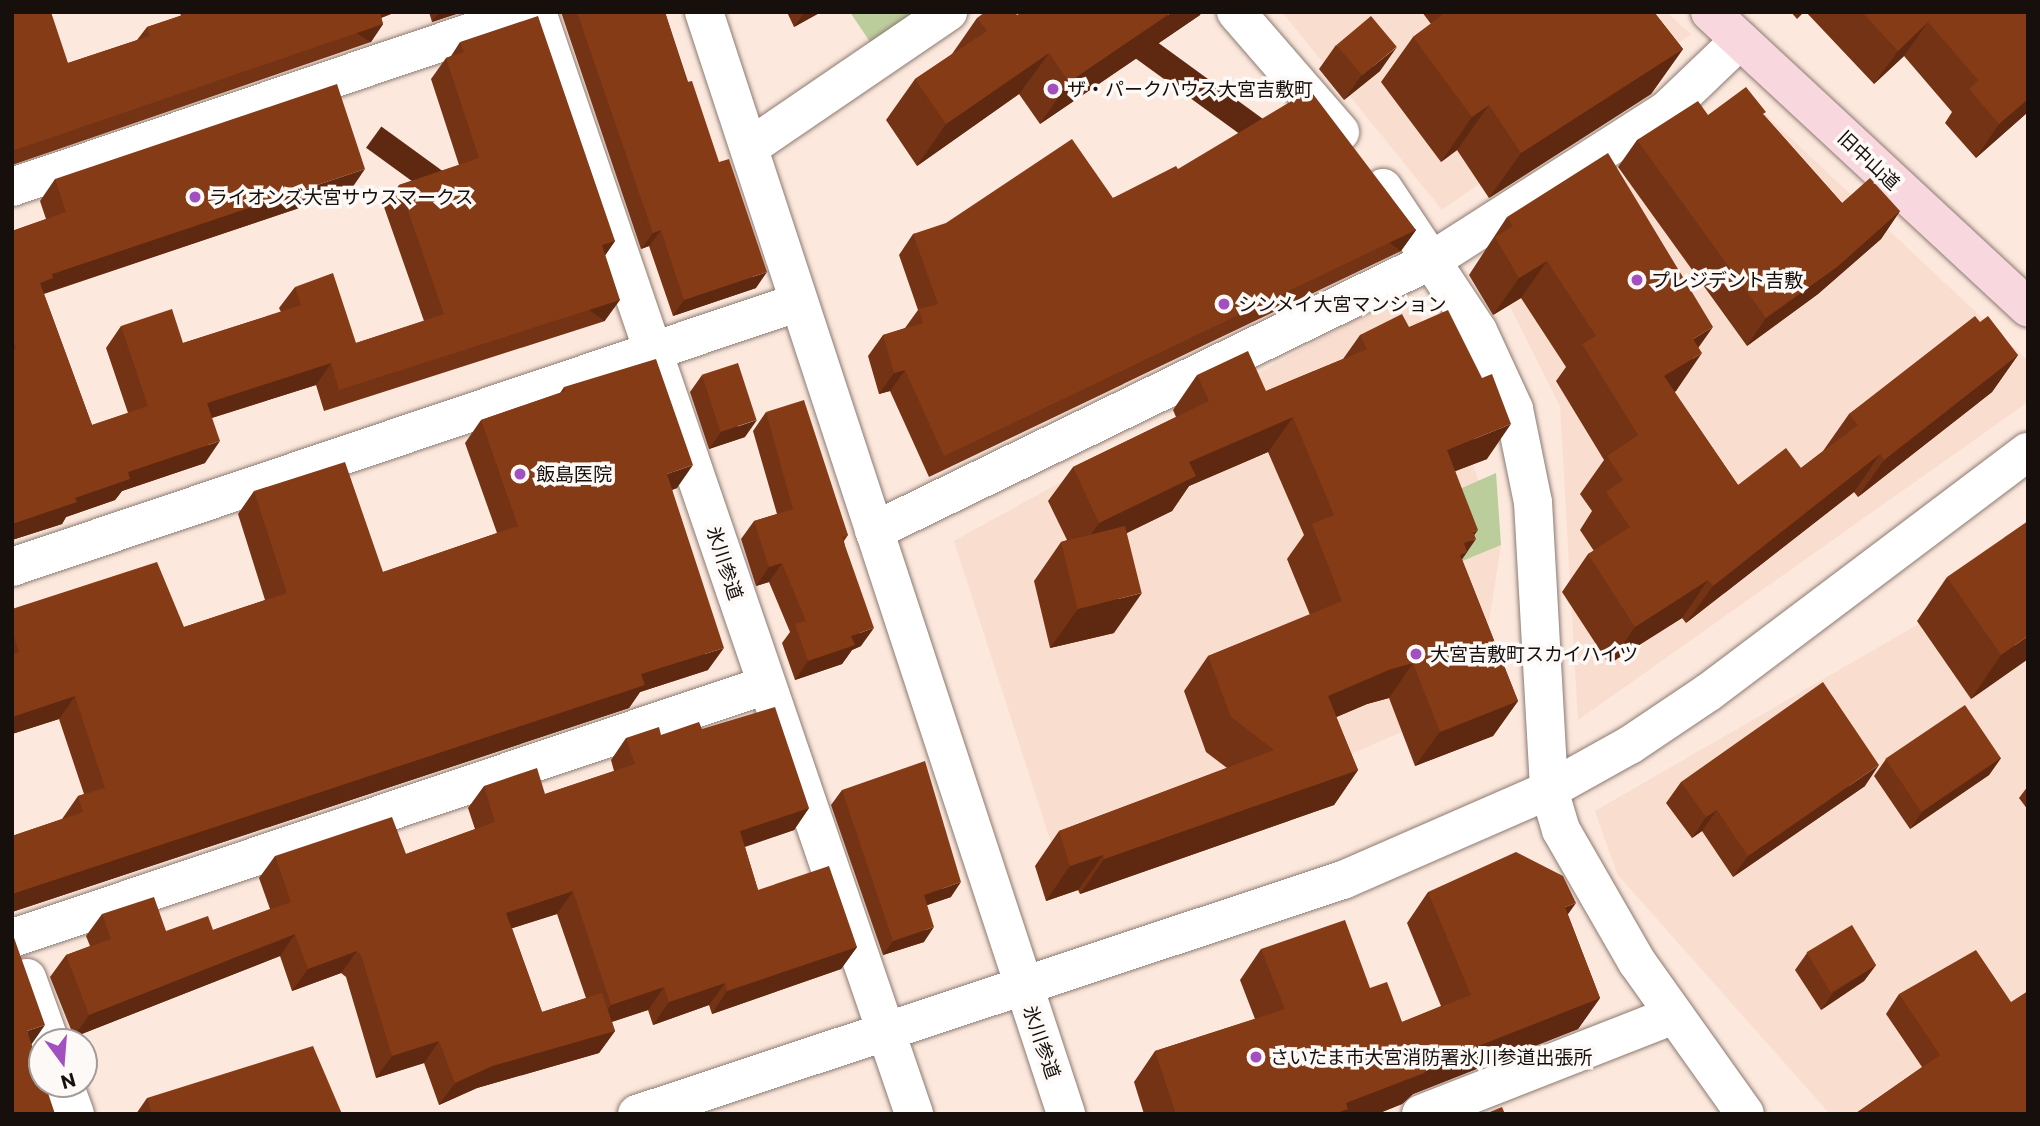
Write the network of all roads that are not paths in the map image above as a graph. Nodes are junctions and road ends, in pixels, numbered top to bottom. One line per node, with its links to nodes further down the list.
1 (531, 12): 9 (street)
2 (537, 12): 13 (street, 氷川参道)
3 (704, 12): 8 (street, 氷川参道)
4 (948, 12): 8 (street)
5 (1236, 12): 10 (street)
6 (1710, 12): 7 (main road, 旧中山道)
7 (1740, 40): 10 (street); 12 (main road, 旧中山道)
8 (750, 147): 11 (street, 氷川参道)
9 (12, 187)
10 (1434, 259): 15 (street); 18 (street)
11 (799, 302): 13 (street); 15 (street, 氷川参道)
12 (2028, 308)
13 (655, 350): 16 (street); 17 (street, 氷川参道)
14 (2028, 452): 18 (street)
15 (874, 531): 20 (street, 氷川参道)
16 (12, 567)
17 (766, 685): 19 (street); 23 (street, 氷川参道)
18 (1549, 790): 20 (street); 21 (street)
19 (13, 936): 22 (street)
20 (1023, 986): 23 (street); 26 (street, 氷川参道)
21 (1674, 1015): 27 (street); 28 (street)
22 (45, 1028)
23 (886, 1030): 24 (street); 25 (street, 氷川参道)
24 (637, 1114)
25 (914, 1114)
26 (1066, 1114)
27 (1421, 1114)
28 (1745, 1114)

